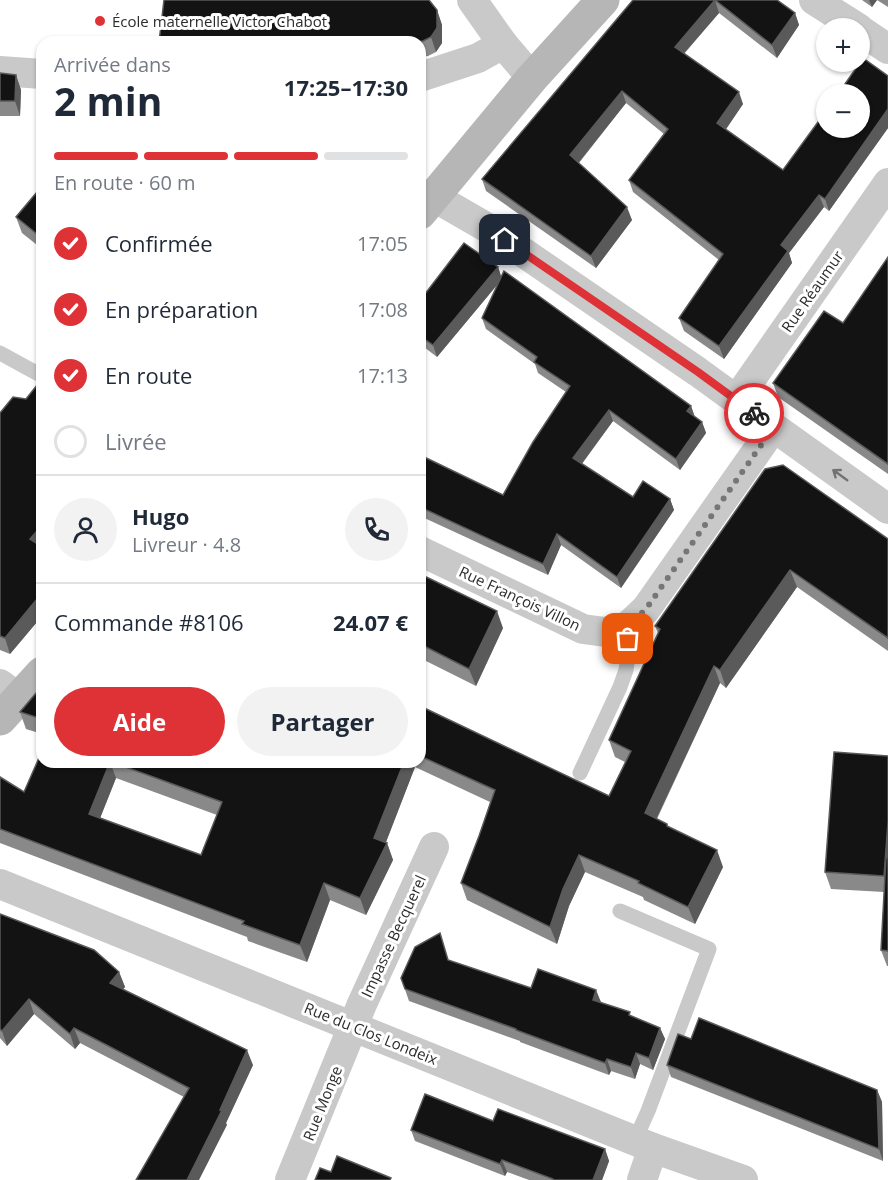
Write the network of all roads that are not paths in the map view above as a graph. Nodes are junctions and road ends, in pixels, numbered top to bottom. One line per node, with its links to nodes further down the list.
1 (472, 0): 6 (street)
2 (603, 0): 11 (main road)
3 (814, 0): 4 (street)
4 (842, 18)
5 (870, 37): 7 (street)
6 (503, 44): 10 (street); 11 (street)
7 (888, 49)
8 (0, 71): 9 (street)
9 (36, 73)
10 (426, 75)
11 (532, 78): 13 (main road)
12 (888, 183): 16 (street, Rue Réaumur)
13 (427, 205): 16 (street)
14 (0, 353): 15 (lane)
15 (36, 373)
16 (737, 399): 17 (street)
17 (772, 426): 18 (street, one-way to 17); 20 (street)
18 (888, 508)
19 (426, 554): 20 (street, Rue François Villon)
20 (628, 626): 23 (lane)
21 (36, 678): 22 (main road)
22 (6, 700)
23 (580, 773)
24 (434, 847): 27 (street, Impasse Becquerel)
25 (0, 884): 27 (street, Rue du Clos Londeix)
26 (620, 911): 28 (lane)
27 (353, 1026): 28 (street, Rue du Clos Londeix); 29 (street, Rue Monge)
28 (644, 1144): 30 (street); 31 (street, Rue du Clos Londeix)
29 (290, 1180)
30 (642, 1180)
31 (743, 1180)

